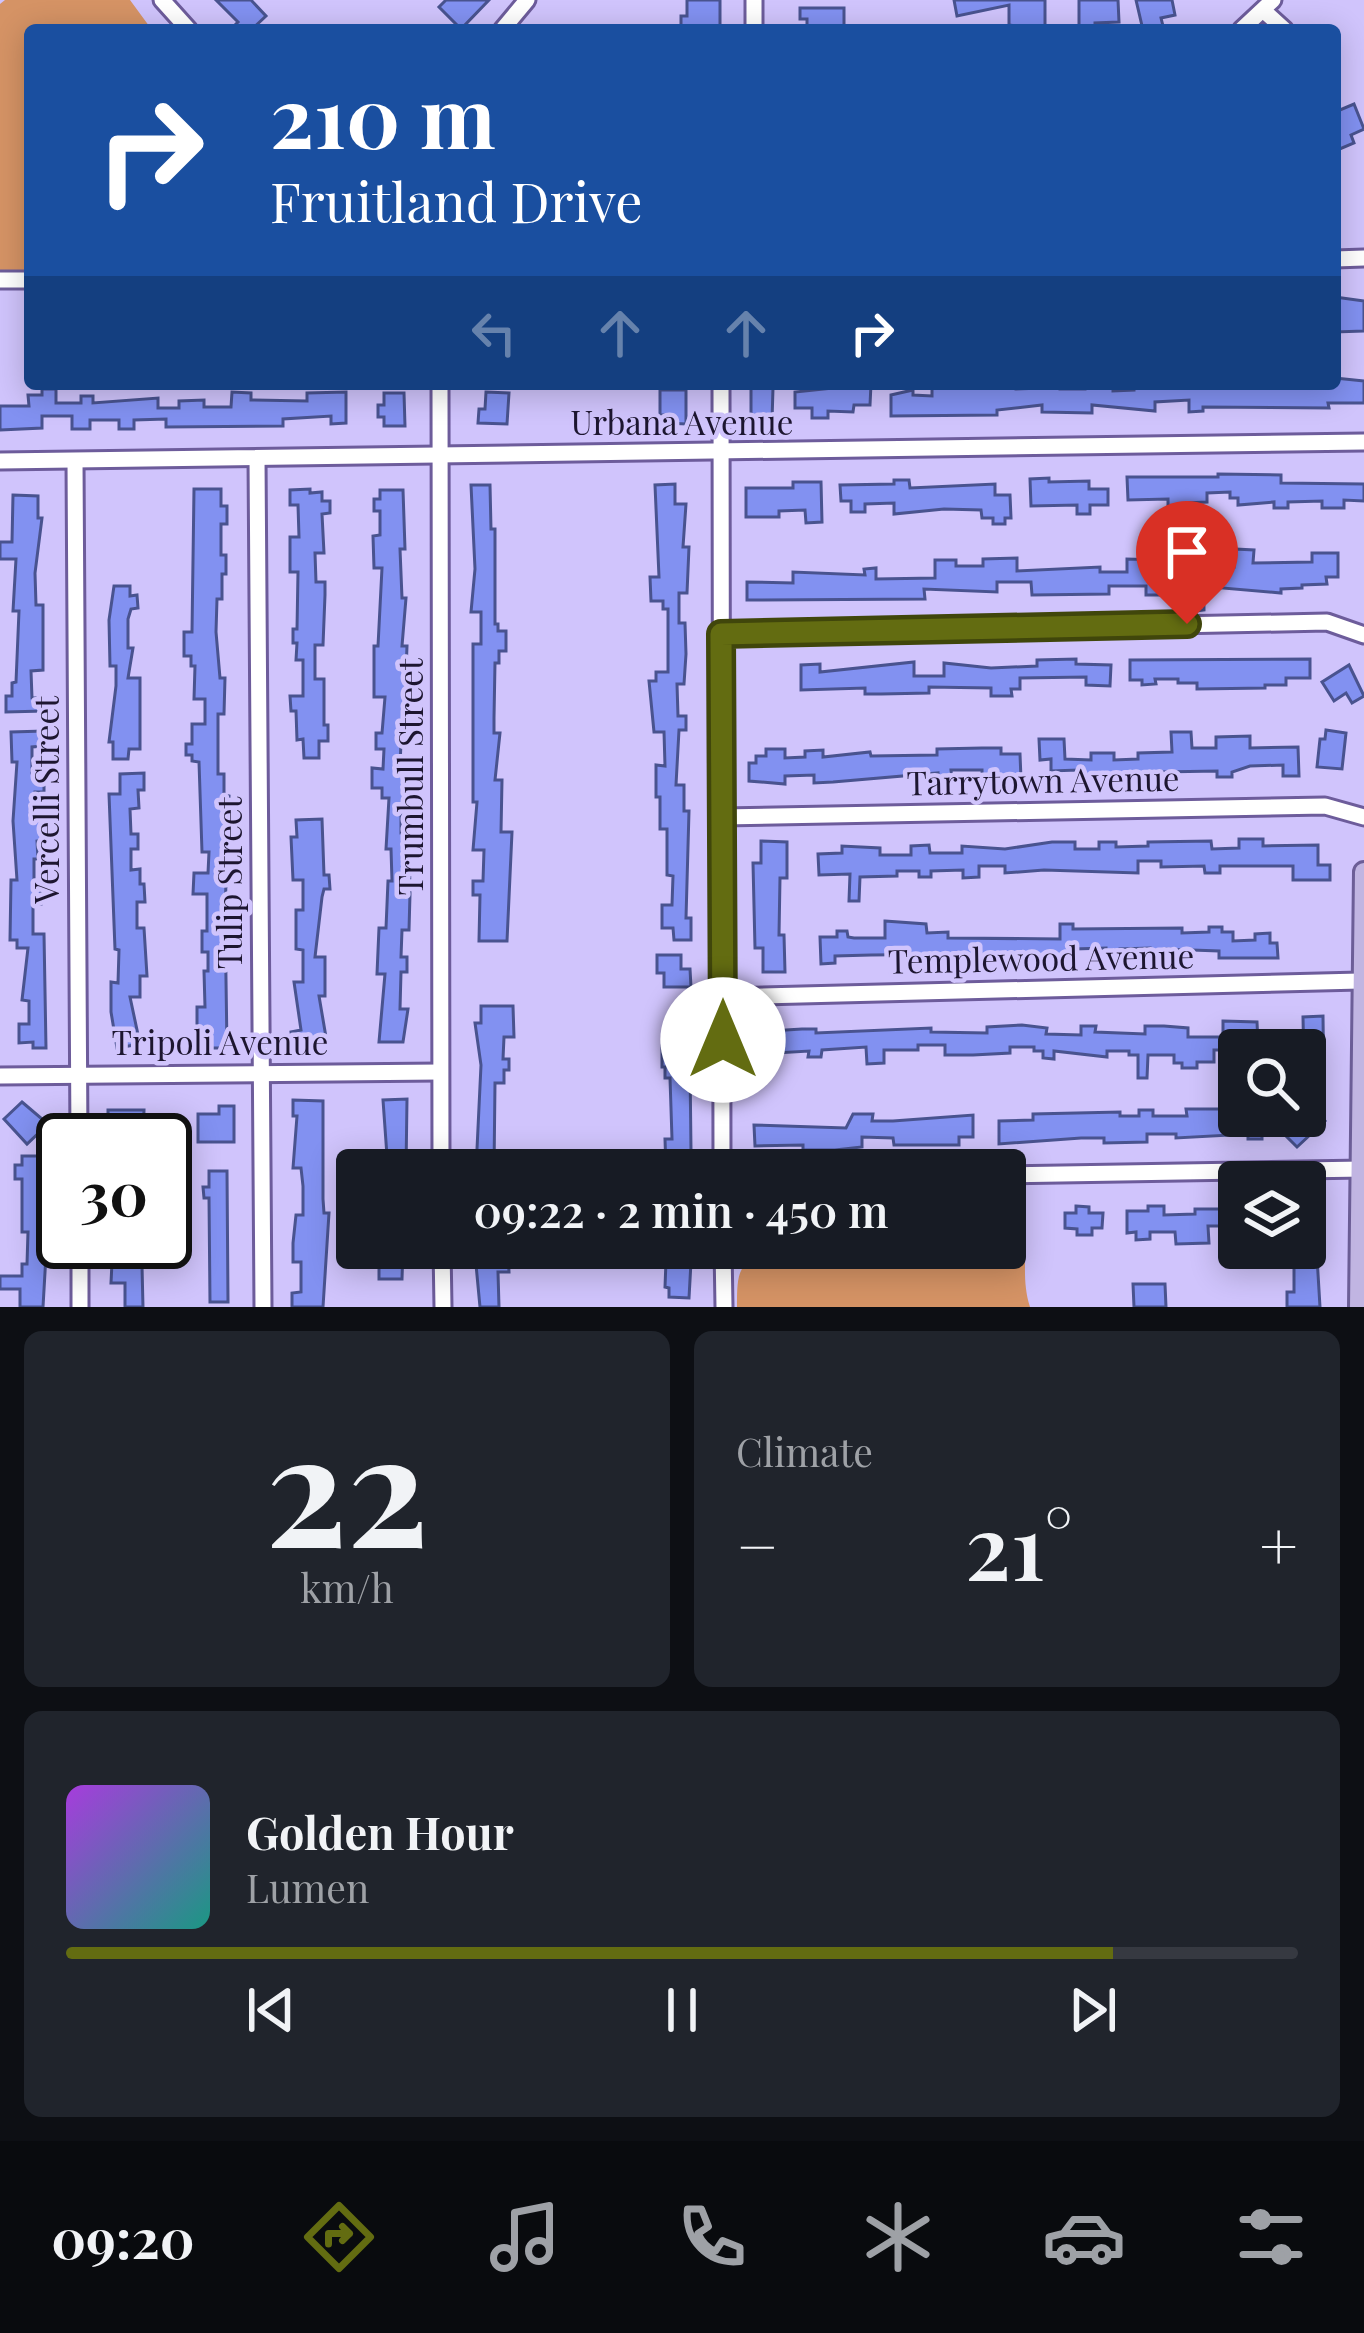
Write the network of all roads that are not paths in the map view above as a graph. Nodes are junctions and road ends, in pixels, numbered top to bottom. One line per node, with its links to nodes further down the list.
1 (162, 0): 3 (street)
2 (527, 0): 4 (street)
3 (184, 24)
4 (507, 24)
5 (440, 390): 8 (street, Trumbull Street)
6 (721, 390): 9 (street)
7 (1364, 442): 9 (street, Urbana Avenue)
8 (441, 454): 9 (street, Urbana Avenue); 10 (street, Urbana Avenue); 20 (street, Trumbull Street)
9 (723, 454): 13 (street)
10 (257, 458): 11 (street, Urbana Avenue); 22 (street, Tulip Street)
11 (75, 460): 12 (street, Urbana Avenue); 21 (street, Vercelli Street)
12 (0, 461)
13 (721, 634): 14 (street); 15 (street)
14 (1364, 635)
15 (722, 817): 16 (street, Tarrytown Avenue); 19 (street)
16 (1364, 817)
17 (1364, 872): 18 (main road)
18 (1360, 980): 19 (street, Templewood Avenue); 27 (main road)
19 (723, 997): 26 (street)
20 (440, 1072): 22 (street, Tripoli Avenue); 25 (street, Trumbull Street)
21 (79, 1074): 22 (street, Tripoli Avenue); 23 (street, Tripoli Avenue); 24 (street, Vercelli Street)
22 (262, 1074): 33 (street, Tulip Street)
23 (0, 1076)
24 (79, 1113)
25 (441, 1149)
26 (722, 1149)
27 (1361, 1169): 28 (street); 36 (main road)
28 (1026, 1175)
29 (80, 1269): 32 (street)
30 (442, 1269): 34 (street)
31 (723, 1269): 35 (street)
32 (80, 1307)
33 (263, 1307)
34 (442, 1307)
35 (724, 1307)
36 (1359, 1307)

